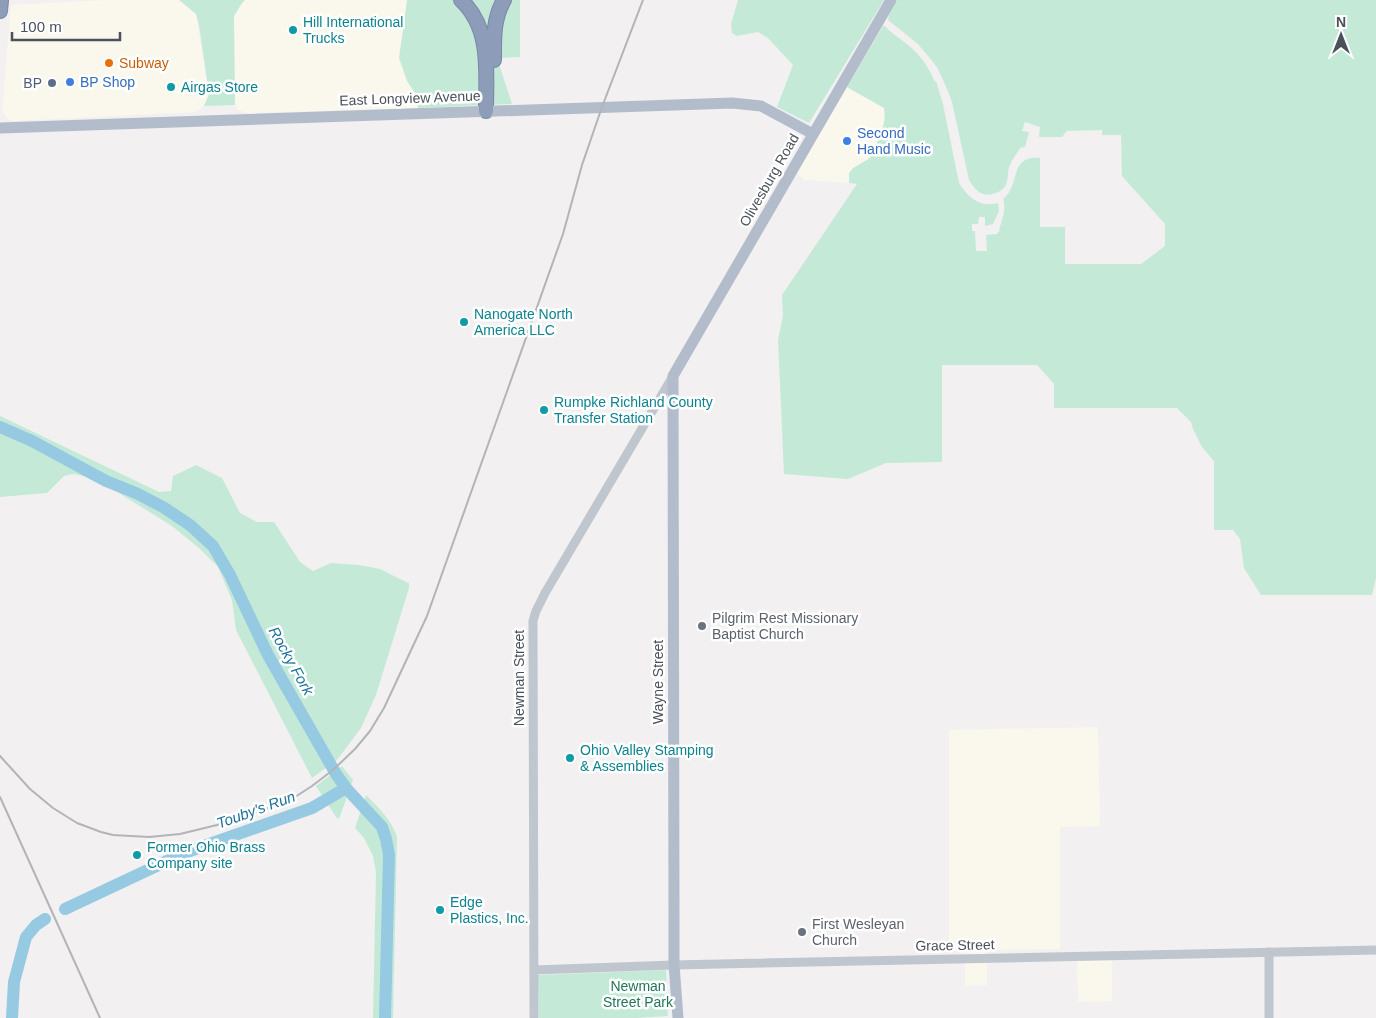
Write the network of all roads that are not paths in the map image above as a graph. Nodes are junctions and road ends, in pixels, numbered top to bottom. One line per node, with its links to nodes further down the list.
1 (1, 0): 5 (highway)
2 (461, 0): 6 (highway)
3 (504, 0): 6 (highway)
4 (891, 0): 8 (main road, Olivesburg Road)
5 (0, 11)
6 (491, 111): 7 (main road, East Longview Avenue); 8 (main road, East Longview Avenue)
7 (0, 128)
8 (813, 134): 9 (main road, Olivesburg Road)
9 (673, 376): 12 (main road, Wayne Street); 13 (street, Newman Street)
10 (1376, 950): 11 (street, Grace Street)
11 (1268, 952): 12 (street, Grace Street); 16 (street)
12 (674, 965): 13 (street, Grace Street); 15 (main road, Wayne Street)
13 (534, 970): 14 (street, Newman Street)
14 (534, 1018)
15 (678, 1018)
16 (1269, 1018)

